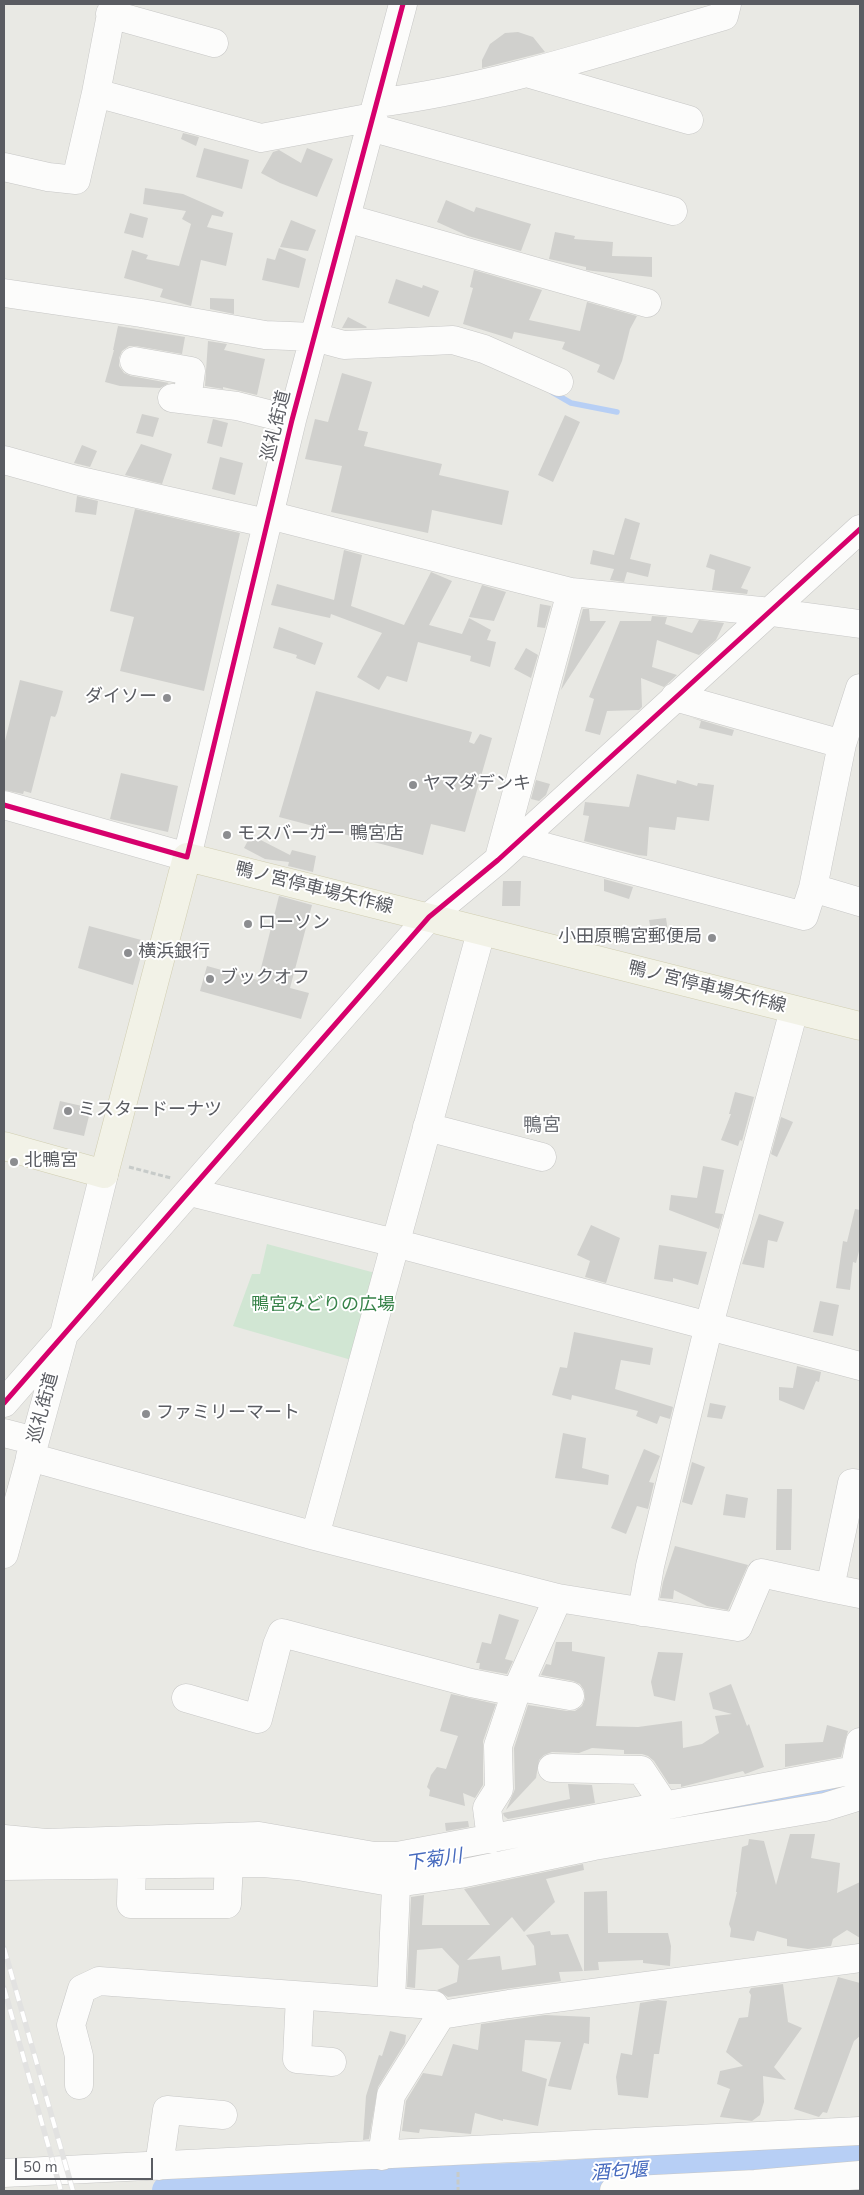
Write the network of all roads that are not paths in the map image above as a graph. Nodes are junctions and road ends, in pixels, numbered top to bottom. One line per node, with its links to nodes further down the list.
1 (403, 4): 7 (street, 巡礼街道)
2 (727, 4): 5 (street)
3 (112, 9): 4 (street); 6 (street)
4 (214, 43)
5 (527, 73): 7 (street); 8 (street)
6 (96, 93): 7 (street); 9 (street)
7 (373, 115): 10 (street); 11 (street, 巡礼街道)
8 (689, 120)
9 (4, 167)
10 (674, 211)
11 (346, 218): 13 (street); 14 (street, 巡礼街道)
12 (4, 293): 14 (street)
13 (647, 303)
14 (314, 337): 16 (street); 17 (street, 巡礼街道)
15 (134, 361): 17 (street)
16 (559, 382)
17 (292, 420): 19 (street, 巡礼街道)
18 (4, 460): 19 (street)
19 (267, 519): 21 (street); 31 (street, 巡礼街道)
20 (860, 529): 22 (street)
21 (571, 592): 22 (street); 32 (street)
22 (771, 612): 23 (street); 25 (street)
23 (860, 624)
24 (860, 688): 26 (street)
25 (674, 697): 26 (street); 30 (street)
26 (850, 732): 33 (street)
27 (4, 805): 28 (street)
28 (32, 814): 29 (street); 31 (street)
29 (4, 825)
30 (519, 840): 32 (street); 33 (street)
31 (187, 857): 35 (main road, 鴨ノ宮停車場矢作線); 42 (main road)
32 (498, 860): 35 (street)
33 (812, 888): 34 (street)
34 (860, 902)
35 (429, 917): 36 (main road, 鴨ノ宮停車場矢作線); 43 (street)
36 (482, 932): 37 (main road, 鴨ノ宮停車場矢作線); 39 (street)
37 (794, 1010): 38 (main road, 鴨ノ宮停車場矢作線); 45 (street)
38 (860, 1026)
39 (427, 1127): 41 (street); 44 (street)
40 (4, 1146): 42 (main road)
41 (542, 1157)
42 (106, 1168): 46 (street, 巡礼街道)
43 (193, 1188): 44 (street); 46 (street)
44 (395, 1243): 45 (street); 52 (street)
45 (709, 1325): 47 (street); 57 (street)
46 (63, 1338): 48 (street); 50 (street, 巡礼街道)
47 (860, 1366)
48 (4, 1403)
49 (4, 1433): 50 (street)
50 (32, 1449): 52 (street); 53 (street, 巡礼街道)
51 (860, 1484): 54 (street)
52 (315, 1536): 56 (street)
53 (4, 1554)
54 (830, 1588): 55 (street); 57 (street)
55 (860, 1594)
56 (558, 1598): 57 (street); 58 (street)
57 (642, 1612)
58 (518, 1690): 59 (street); 60 (street); 68 (street)
59 (570, 1696)
60 (186, 1698)
61 (860, 1742): 63 (street)
62 (552, 1768): 64 (street)
63 (858, 1779): 64 (street); 65 (street)
64 (665, 1806): 68 (street)
65 (826, 1807): 66 (street); 72 (street)
66 (860, 1819)
67 (4, 1839): 72 (street)
68 (491, 1839): 72 (street)
69 (229, 1862): 70 (street); 70 (street); 72 (street)
70 (132, 1864): 71 (street)
71 (4, 1866)
72 (397, 1869): 75 (street)
73 (860, 1958): 76 (street)
74 (300, 1996): 75 (street); 77 (street); 78 (street)
75 (391, 2001): 76 (street)
76 (441, 2015): 81 (street)
77 (332, 2062)
78 (79, 2085)
79 (223, 2115): 82 (street)
80 (860, 2131): 81 (street)
81 (382, 2156): 82 (street)
82 (159, 2166): 83 (street)
83 (4, 2173)
84 (860, 2175): 85 (street)
85 (754, 2188): 86 (street)
86 (614, 2191)

